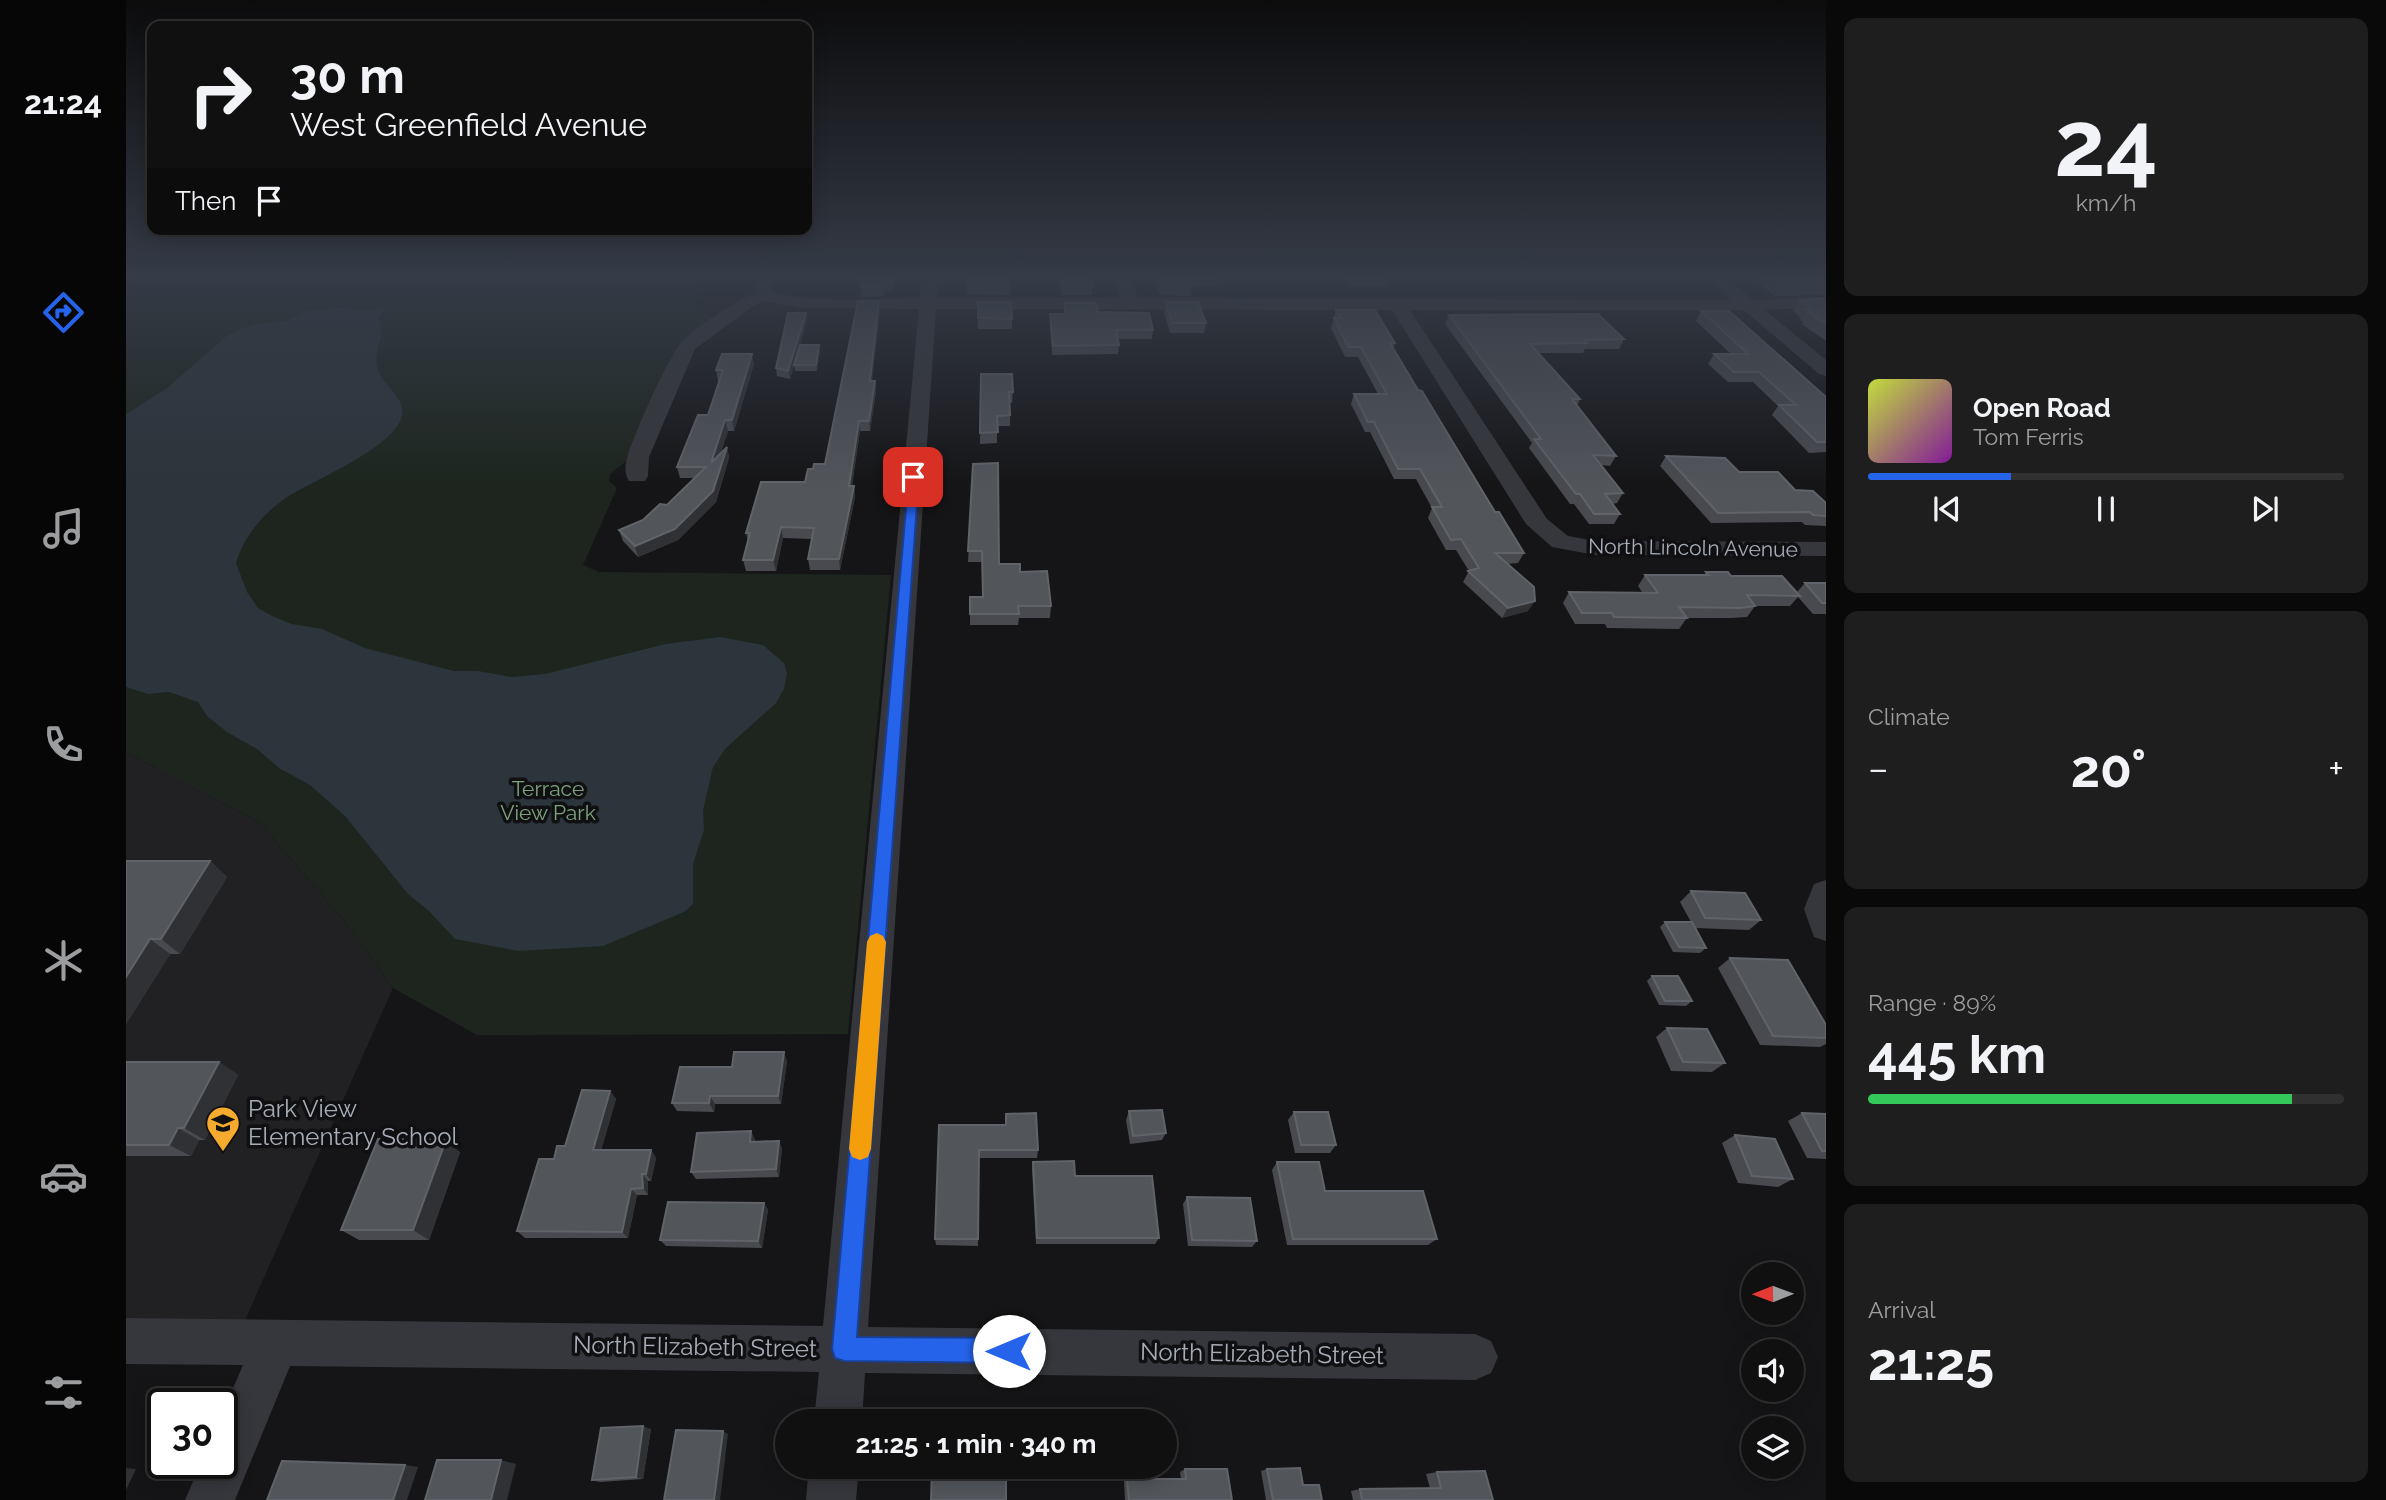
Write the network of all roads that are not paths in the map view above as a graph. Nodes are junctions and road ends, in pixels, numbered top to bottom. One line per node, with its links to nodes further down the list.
1 (690, 346): 6 (street)
2 (924, 346): 10 (street)
3 (1424, 346): 7 (street, North Lincoln Avenue)
4 (1797, 346): 5 (street)
5 (1826, 370)
6 (637, 476)
7 (1826, 549)
8 (126, 1341): 9 (street, North Elizabeth Street)
9 (277, 1342): 10 (street, North Elizabeth Street); 14 (street)
10 (844, 1349): 11 (street, North Elizabeth Street); 12 (street)
11 (1475, 1357)
12 (839, 1409)
13 (833, 1479): 15 (street)
14 (210, 1500)
15 (831, 1500)

